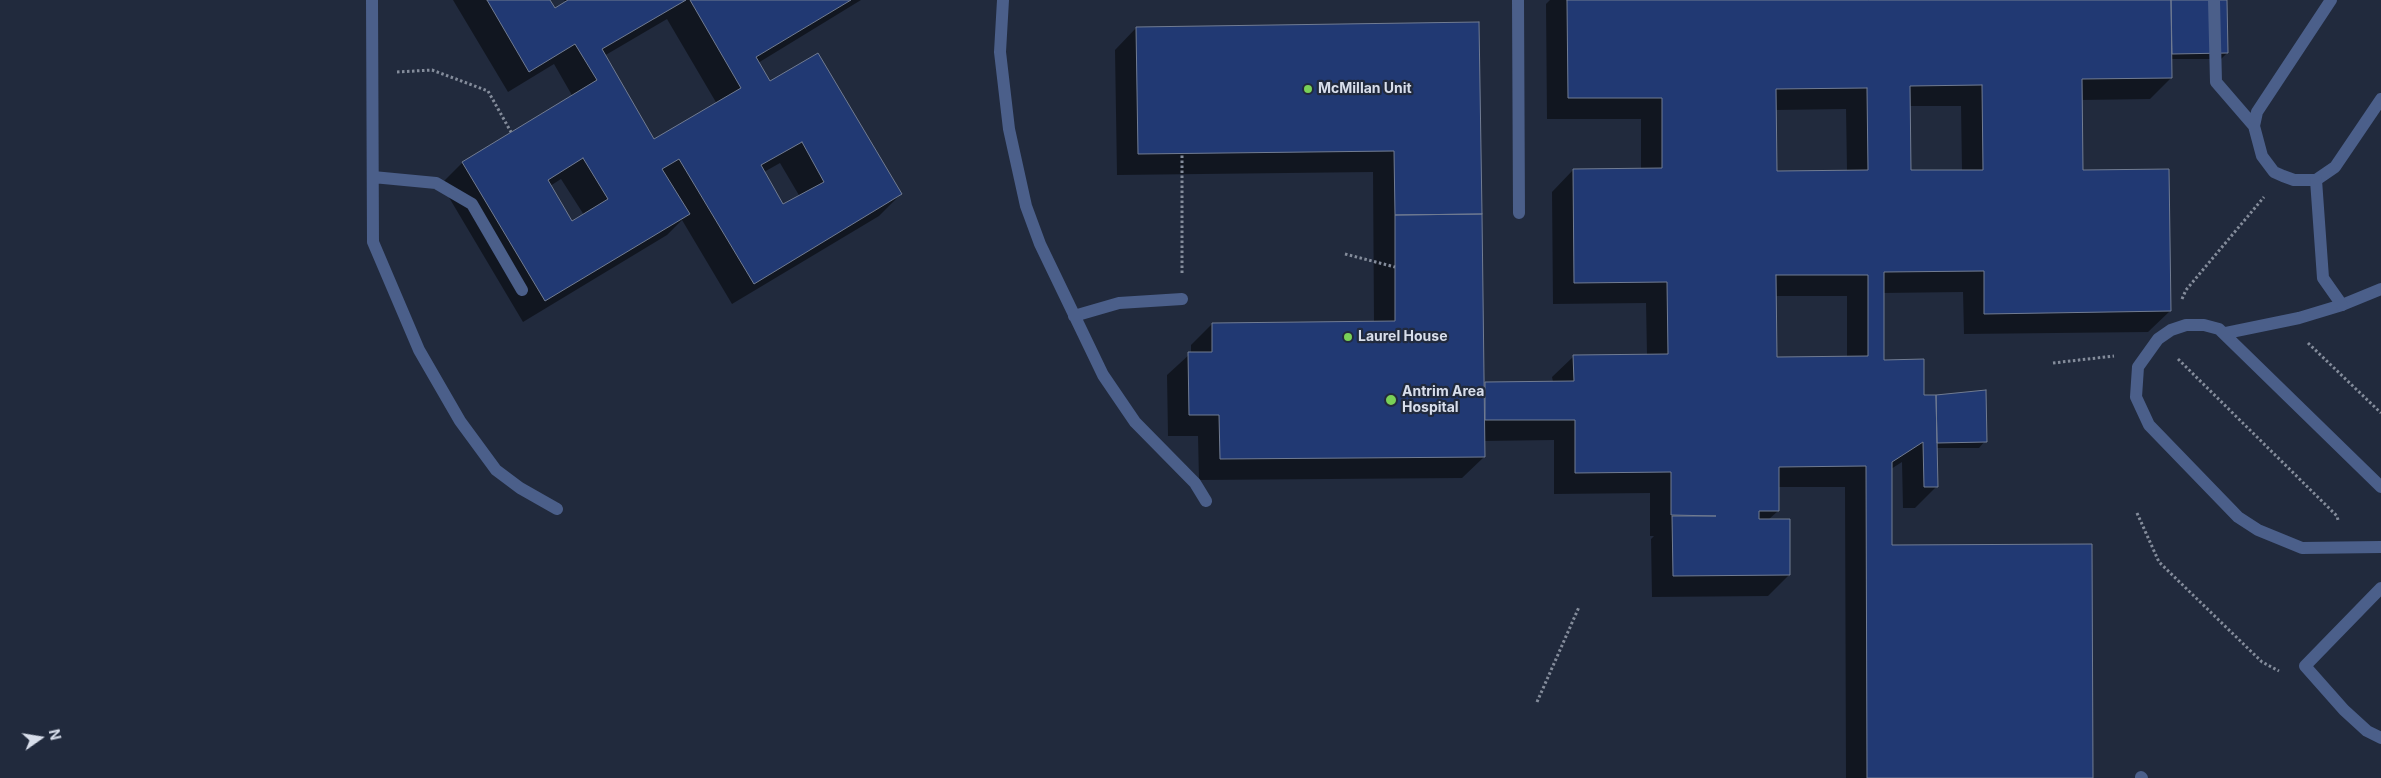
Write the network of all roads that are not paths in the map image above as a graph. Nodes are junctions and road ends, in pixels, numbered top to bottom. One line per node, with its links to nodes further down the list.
1 (372, 0): 8 (street)
2 (1003, 0): 15 (street)
3 (1518, 0): 10 (street)
4 (2214, 0): 7 (street)
5 (2331, 0): 7 (street)
6 (2381, 99): 9 (street)
7 (2254, 126): 9 (street)
8 (373, 177): 12 (street); 19 (street)
9 (2316, 180): 14 (street)
10 (1519, 213)
11 (2381, 289): 14 (street)
12 (522, 290)
13 (1182, 299): 15 (street)
14 (2342, 305): 16 (street)
15 (1074, 316): 18 (street)
16 (2226, 333): 17 (street); 20 (street)
17 (2381, 487)
18 (1206, 501)
19 (557, 509)
20 (2381, 547)
21 (2381, 588): 22 (street)
22 (2381, 738)

